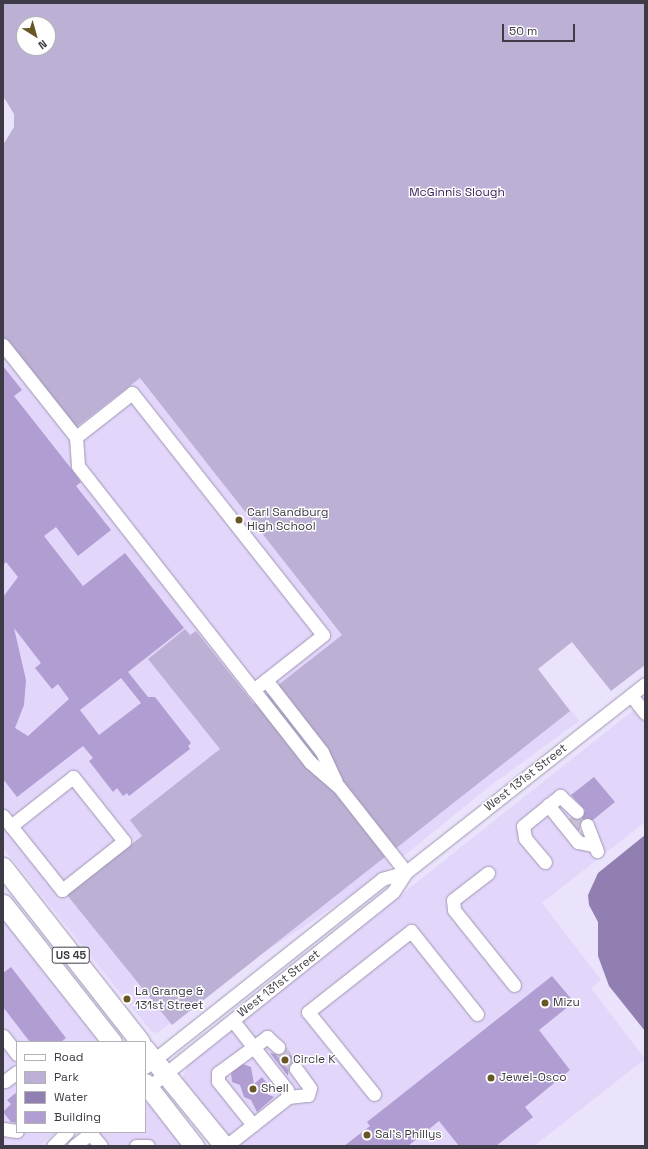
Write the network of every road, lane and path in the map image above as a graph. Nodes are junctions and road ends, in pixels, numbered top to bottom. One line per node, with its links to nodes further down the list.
1 (3, 345): 2 (street)
2 (76, 437): 3 (street); 5 (street)
3 (266, 680): 5 (street); 8 (street)
4 (645, 684): 6 (street, West 131st Street)
5 (253, 690): 8 (street)
6 (631, 695): 7 (street); 15 (street, West 131st Street)
7 (645, 713)
8 (339, 787): 15 (street)
9 (552, 801): 10 (street); 12 (street); 13 (street)
10 (572, 816)
11 (7, 821): 11 (street)
12 (582, 828)
13 (545, 862)
14 (3, 867): 23 (highway, US 45)
15 (406, 872): 20 (street, West 131st Street); 27 (street, West 131st Street)
16 (488, 873): 18 (street)
17 (3, 904): 22 (highway, US 45)
18 (514, 985)
19 (477, 1014): 32 (street)
20 (233, 1021): 24 (street); 27 (street, West 131st Street)
21 (3, 1036): 26 (street)
22 (111, 1041)
23 (139, 1041)
24 (252, 1047): 25 (street); 33 (street); 34 (street)
25 (278, 1047)
26 (16, 1053)
27 (152, 1063): 31 (street, West 131st Street); 45 (highway)
28 (296, 1069): 33 (street)
29 (16, 1073): 30 (street)
30 (5, 1082)
31 (146, 1087): 44 (highway)
32 (374, 1094)
33 (288, 1097): 34 (street)
34 (253, 1125): 45 (street)
35 (3, 1129): 36 (street)
36 (16, 1131)
37 (66, 1133): 39 (street)
38 (91, 1133): 40 (street); 41 (street)
39 (53, 1146)
40 (74, 1146)
41 (101, 1146)
42 (136, 1146): 43 (street)
43 (148, 1146)
44 (194, 1146)
45 (225, 1146)

